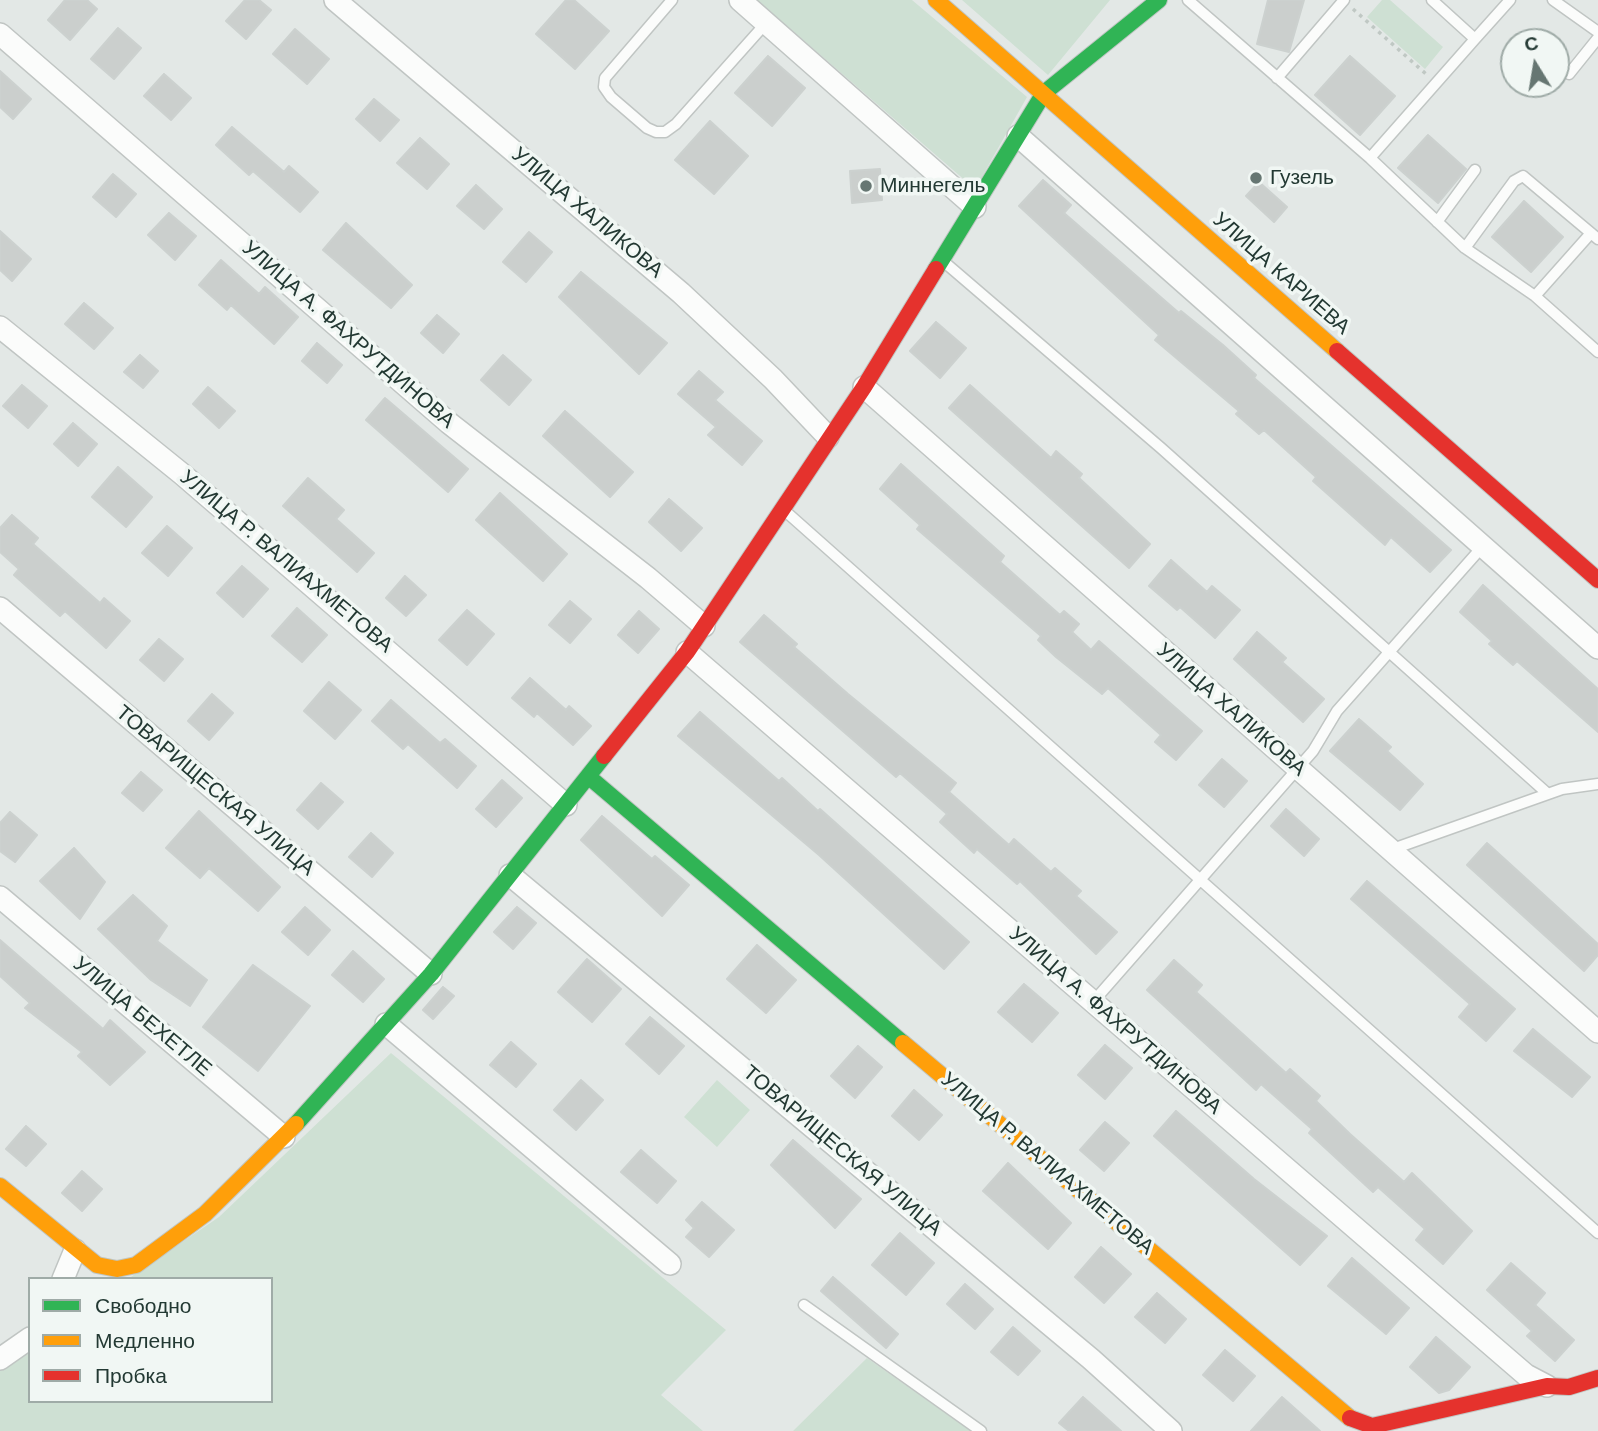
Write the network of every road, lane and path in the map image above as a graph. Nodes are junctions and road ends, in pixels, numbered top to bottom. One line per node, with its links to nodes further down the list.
1 (335, 0): 32 (street, УЛИЦА ХАЛИКОВА)
2 (672, 0): 11 (lane)
3 (740, 0): 11 (street)
4 (936, 0): 19 (street, УЛИЦА КАРИЕВА)
5 (1188, 0): 17 (lane)
6 (1432, 0): 15 (lane)
7 (1510, 0): 15 (lane)
8 (1553, 0): 12 (lane)
9 (1157, 1): 19 (street)
10 (1344, 1): 17 (lane); 18 (path)
11 (766, 23): 23 (street)
12 (1598, 33)
13 (0, 34): 37 (street, УЛИЦА А. ФАХРУТДИНОВА)
14 (1598, 38): 16 (lane)
15 (1475, 39): 18 (lane)
16 (1570, 73)
17 (1278, 78): 21 (lane)
18 (1436, 83): 21 (lane)
19 (1044, 93): 20 (street); 35 (street, УЛИЦА КАРИЕВА)
20 (1018, 136): 23 (street); 34 (street)
21 (1370, 158): 24 (lane)
22 (1475, 170): 24 (lane)
23 (975, 206): 27 (street)
24 (1437, 222): 26 (lane)
25 (1594, 236): 26 (lane); 28 (lane)
26 (1465, 248): 28 (lane)
27 (941, 259): 31 (street); 40 (lane)
28 (1535, 296): 30 (lane)
29 (0, 327): 45 (street, УЛИЦА Р. ВАЛИАХМЕТОВА)
30 (1598, 352)
31 (864, 387): 32 (street); 41 (street, УЛИЦА ХАЛИКОВА)
32 (828, 437): 33 (street)
33 (781, 508): 37 (street); 48 (lane)
34 (1483, 546): 38 (street); 40 (lane)
35 (1598, 580)
36 (0, 608): 50 (street, ТОВАРИЩЕСКАЯ УЛИЦА)
37 (704, 626): 39 (street)
38 (1598, 648)
39 (687, 652): 42 (street); 51 (street, УЛИЦА А. ФАХРУТДИНОВА)
40 (1389, 652): 41 (lane); 44 (lane)
41 (1297, 768): 46 (street, УЛИЦА ХАЛИКОВА); 48 (lane)
42 (589, 777): 45 (street); 64 (street, УЛИЦА Р. ВАЛИАХМЕТОВА)
43 (1598, 784): 44 (lane)
44 (1548, 794): 46 (lane)
45 (566, 805): 47 (street)
46 (1390, 850): 53 (street, УЛИЦА ХАЛИКОВА)
47 (510, 876): 50 (street); 66 (street, ТОВАРИЩЕСКАЯ УЛИЦА)
48 (1200, 880): 51 (lane); 56 (lane)
49 (0, 897): 54 (street, УЛИЦА БЕХЕТЛЕ)
50 (431, 974): 52 (street)
51 (1093, 1002): 64 (street, УЛИЦА А. ФАХРУТДИНОВА)
52 (386, 1024): 54 (street); 58 (street)
53 (1598, 1032)
54 (284, 1137): 57 (street)
55 (0, 1186): 57 (street)
56 (1598, 1233)
57 (75, 1250): 59 (street)
58 (670, 1264)
59 (64, 1277)
60 (804, 1305): 65 (lane)
61 (28, 1339): 62 (street)
62 (0, 1359)
63 (1598, 1378): 64 (street, УЛИЦА Р. ВАЛИАХМЕТОВА)
64 (1547, 1386)
65 (981, 1431)
66 (1171, 1431)

